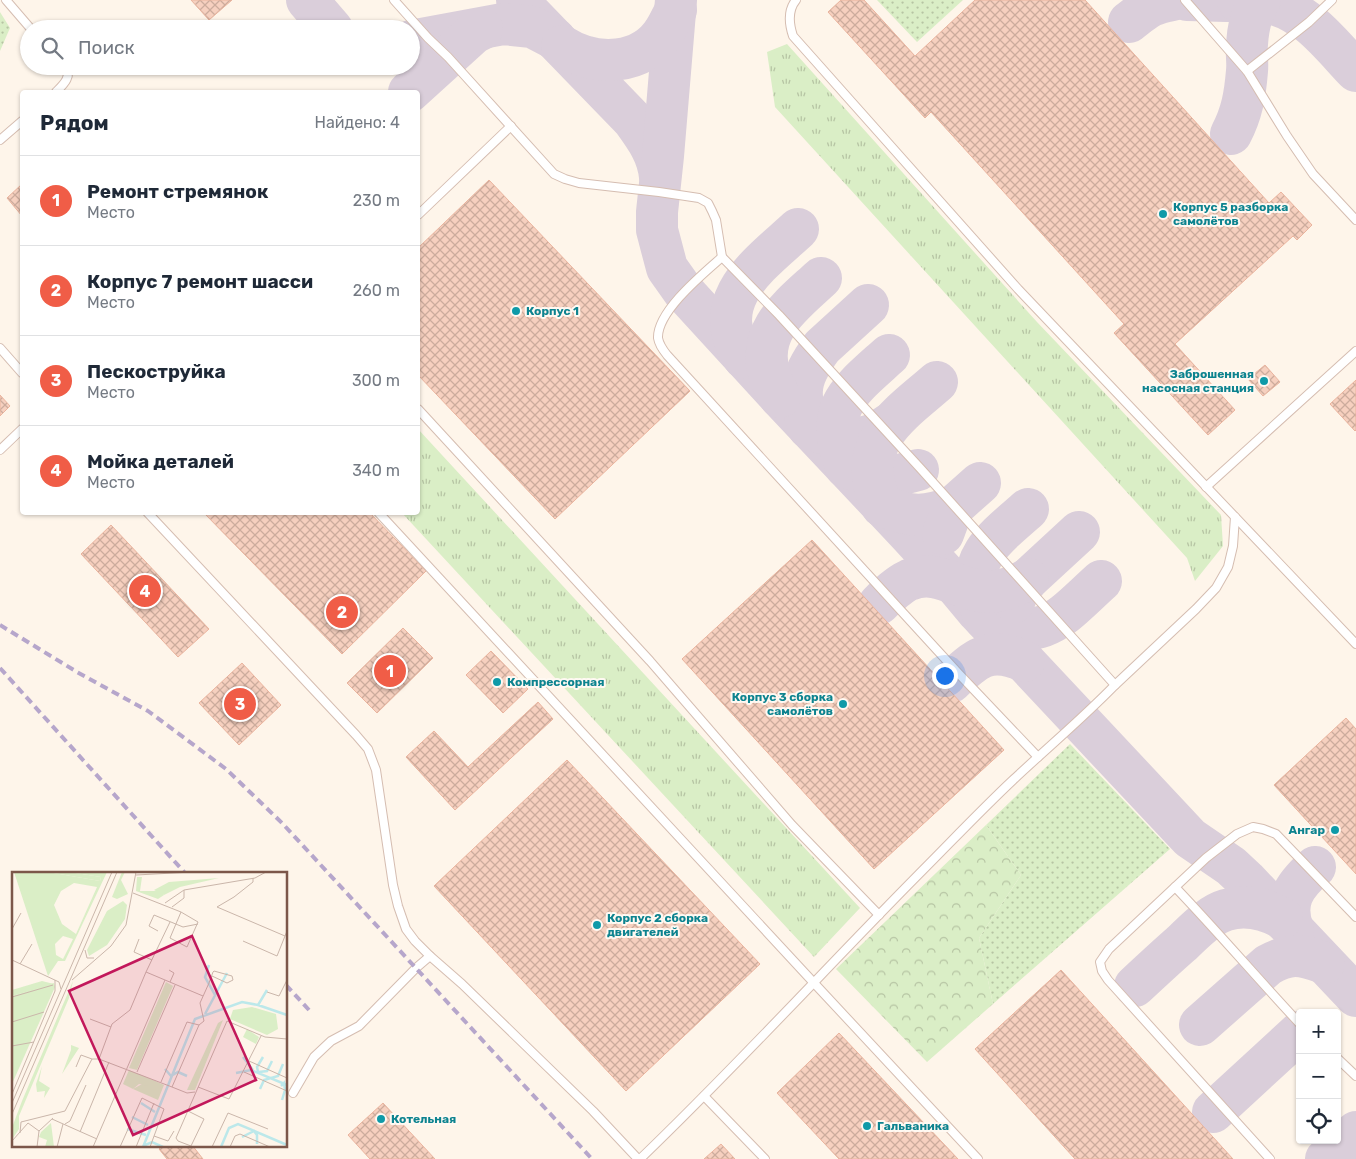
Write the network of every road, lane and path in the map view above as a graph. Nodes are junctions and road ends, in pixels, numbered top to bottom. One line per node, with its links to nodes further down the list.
1 (6, 0): 6 (lane)
2 (394, 0): 7 (lane)
3 (796, 0): 24 (lane)
4 (1185, 0): 9 (lane)
5 (1332, 0): 9 (lane)
6 (23, 20)
7 (413, 20)
8 (420, 28): 13 (lane)
9 (1247, 71): 16 (lane)
10 (68, 75): 11 (lane)
11 (58, 90)
12 (20, 123): 14 (lane)
13 (511, 126): 15 (lane); 17 (lane)
14 (0, 140)
15 (420, 213)
16 (1356, 220)
17 (722, 257): 29 (lane); 30 (lane)
18 (0, 348): 20 (lane)
19 (1356, 351): 24 (lane)
20 (20, 371)
21 (420, 411): 32 (lane)
22 (20, 431): 23 (lane)
23 (0, 450)
24 (1206, 487): 27 (lane)
25 (150, 515): 34 (lane)
26 (381, 515): 35 (lane)
27 (1235, 517): 28 (lane); 29 (lane)
28 (1356, 644)
29 (1115, 685): 30 (lane)
30 (1038, 757): 32 (lane)
31 (1175, 887): 33 (lane); 36 (lane); 44 (lane)
32 (878, 915): 35 (lane)
33 (1356, 916)
34 (430, 956): 39 (lane); 41 (lane)
35 (814, 983): 40 (lane); 43 (lane)
36 (1296, 1020)
37 (1341, 1062): 38 (lane)
38 (1356, 1076)
39 (293, 1093)
40 (704, 1096): 41 (lane); 42 (lane)
41 (639, 1159)
42 (765, 1159)
43 (978, 1159)
44 (1270, 1159)

